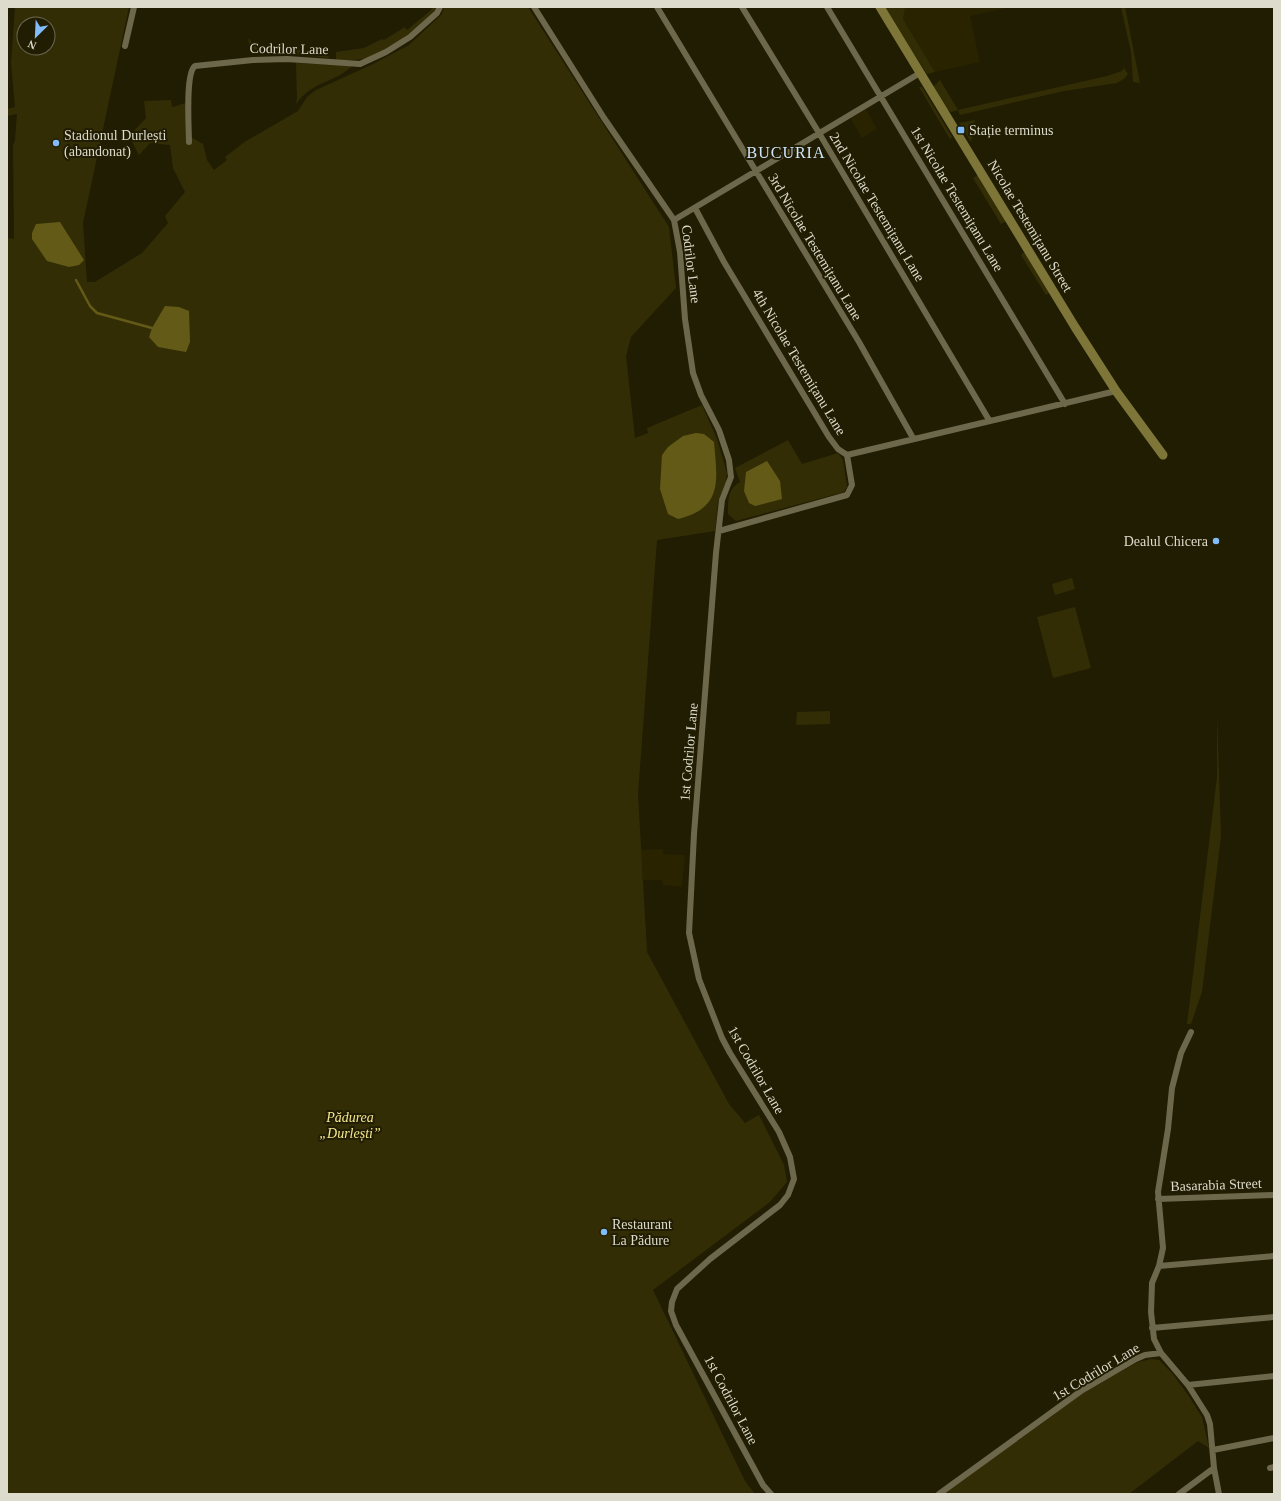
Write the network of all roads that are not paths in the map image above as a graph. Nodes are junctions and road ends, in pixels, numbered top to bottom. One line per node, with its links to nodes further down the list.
1 (134, 7): 8 (street)
2 (440, 7): 12 (street, Codrilor Lane)
3 (534, 7): 15 (street, Codrilor Lane)
4 (657, 7): 13 (street, 3rd Nicolae Testemițanu Lane)
5 (742, 7): 11 (street, 2nd Nicolae Testemițanu Lane)
6 (827, 7): 10 (street, 1st Nicolae Testemițanu Lane)
7 (880, 7): 9 (street, Nicolae Testemițanu Street)
8 (125, 46)
9 (920, 73): 10 (street); 16 (street, Nicolae Testemițanu Street)
10 (881, 96): 11 (street); 17 (street, 1st Nicolae Testemițanu Lane)
11 (819, 133): 13 (street); 18 (street, 2nd Nicolae Testemițanu Lane)
12 (189, 142)
13 (756, 172): 14 (street); 19 (street, 3rd Nicolae Testemițanu Lane)
14 (695, 208): 15 (street); 20 (street, 4th Nicolae Testemițanu Lane)
15 (674, 220): 22 (street, Codrilor Lane)
16 (1116, 391): 17 (street); 21 (street, Nicolae Testemițanu Street)
17 (1065, 404): 18 (street)
18 (989, 420): 19 (street)
19 (913, 438): 20 (street)
20 (847, 455): 22 (street, 4th Nicolae Testemițanu Lane)
21 (1163, 455)
22 (719, 532): 36 (street, 1st Codrilor Lane)
23 (1191, 1032): 25 (street)
24 (1274, 1195): 25 (street, Basarabia Street)
25 (1158, 1199): 27 (street)
26 (1274, 1256): 27 (street)
27 (1159, 1266): 29 (street)
28 (1274, 1317): 29 (street)
29 (1152, 1328): 30 (street)
30 (1161, 1353): 32 (street, 1st Codrilor Lane); 37 (street, 1st Codrilor Lane)
31 (1274, 1376): 32 (street)
32 (1188, 1385): 34 (street, 1st Codrilor Lane)
33 (1274, 1438): 34 (street)
34 (1213, 1450): 35 (street, 1st Codrilor Lane)
35 (1214, 1468): 38 (street); 39 (street, 1st Codrilor Lane)
36 (771, 1494)
37 (939, 1494)
38 (1179, 1494)
39 (1219, 1494)

